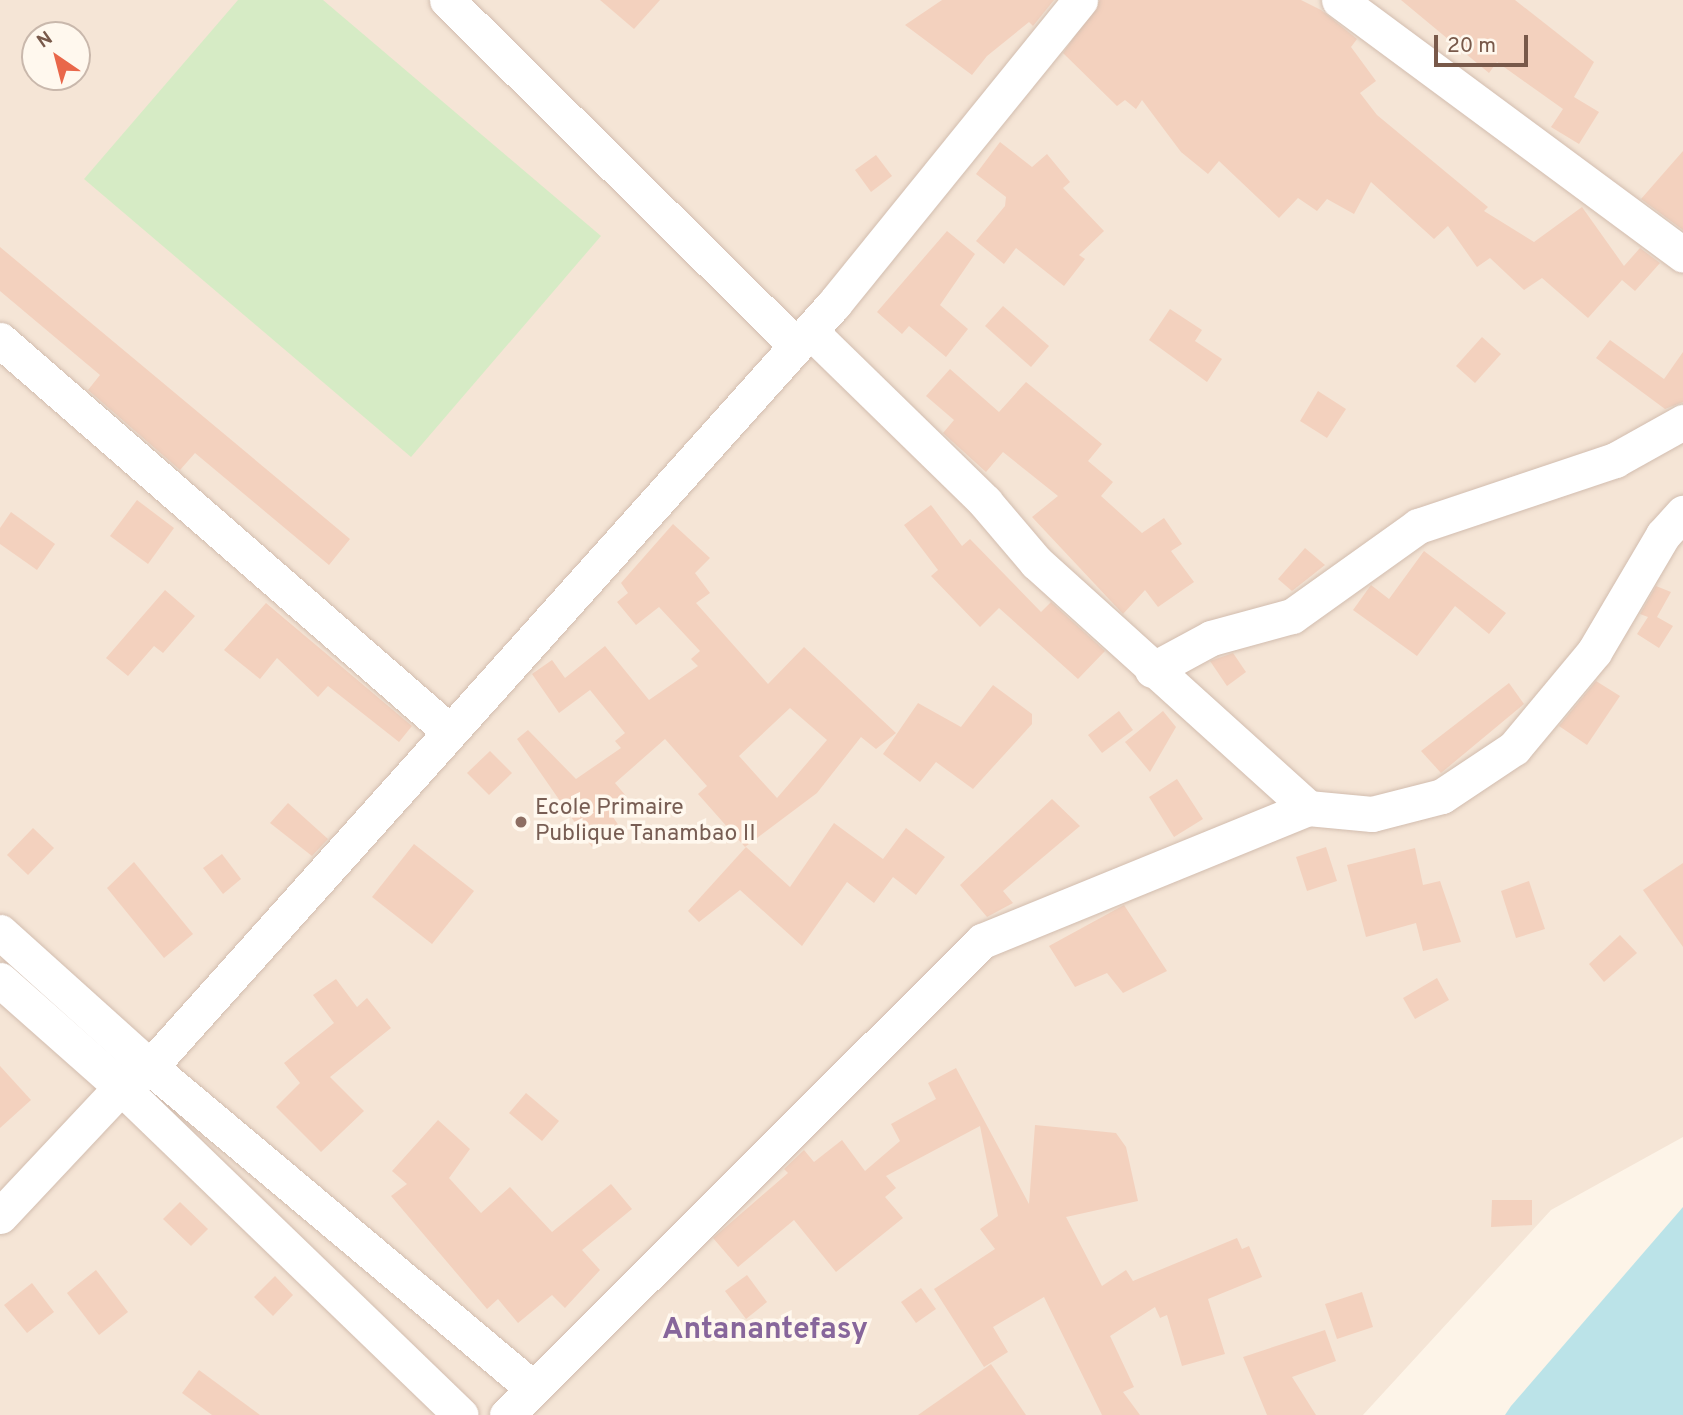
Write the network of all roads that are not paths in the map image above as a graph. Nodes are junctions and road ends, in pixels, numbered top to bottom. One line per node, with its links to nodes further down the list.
1 (447, 0): 5 (street)
2 (1080, 0): 5 (street)
3 (1339, 0): 4 (street)
4 (1683, 255)
5 (803, 338): 9 (street); 10 (street)
6 (6, 357): 10 (street)
7 (1683, 422): 9 (street)
8 (1683, 513): 11 (street)
9 (1152, 670): 11 (street)
10 (449, 732): 14 (street)
11 (1308, 808): 17 (street)
12 (0, 932): 14 (street)
13 (0, 979): 15 (street)
14 (150, 1067): 15 (street); 17 (street)
15 (121, 1087): 16 (street); 18 (street)
16 (0, 1216)
17 (531, 1387): 19 (street)
18 (461, 1415)
19 (506, 1415)

